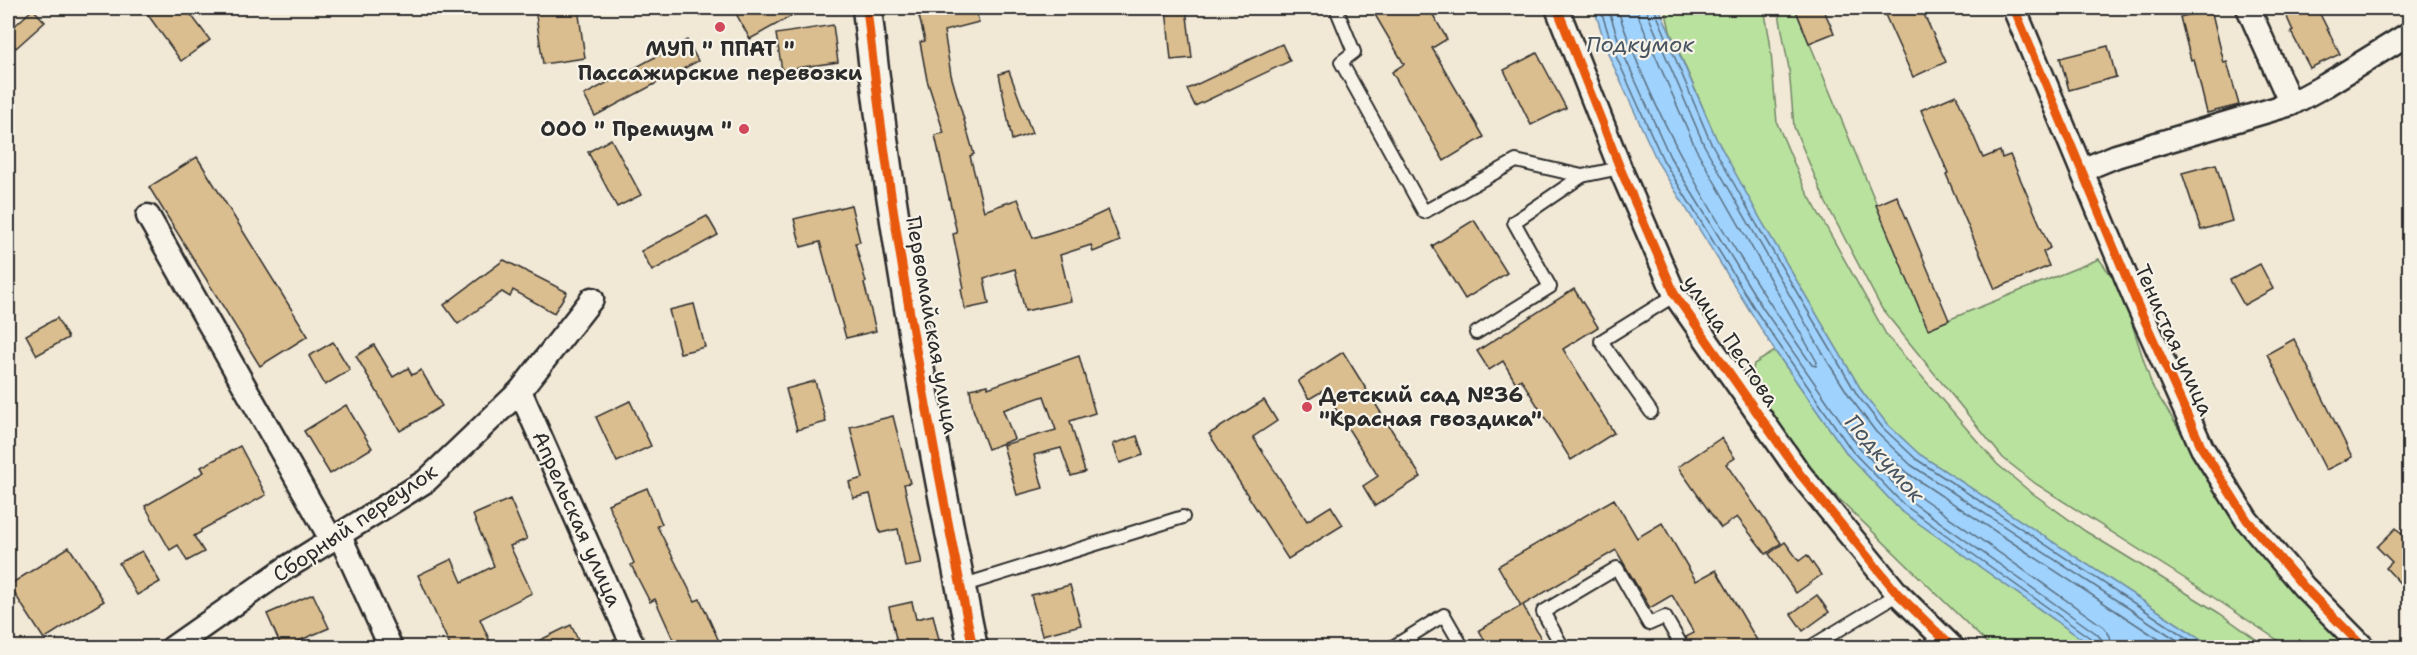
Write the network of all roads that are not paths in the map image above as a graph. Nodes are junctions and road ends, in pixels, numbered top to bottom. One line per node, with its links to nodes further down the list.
1 (867, 8): 19 (street, Первомайская улица)
2 (1336, 8): 10 (lane)
3 (1557, 8): 8 (street, улица Пестова)
4 (2014, 8): 9 (street, Тенистая улица)
5 (2248, 8): 7 (street)
6 (2409, 33): 7 (street)
7 (2291, 104): 9 (street)
8 (1620, 168): 10 (lane); 12 (street, улица Пестова)
9 (2082, 170): 31 (street, Тенистая улица)
10 (1582, 176): 14 (lane)
11 (148, 216): 18 (street)
12 (1675, 295): 16 (lane); 20 (street, улица Пестова)
13 (592, 299): 15 (street, Сборный переулок)
14 (1476, 333)
15 (520, 391): 18 (street, Сборный переулок); 23 (street, Апрельская улица)
16 (1651, 412)
17 (1184, 517): 19 (lane)
18 (335, 537): 21 (street, Сборный переулок); 22 (street)
19 (961, 586): 24 (street, Первомайская улица)
20 (1898, 594): 29 (lane); 30 (street, улица Пестова)
21 (172, 648)
22 (391, 648)
23 (634, 648)
24 (973, 648)
25 (1391, 648): 26 (lane)
26 (1463, 648)
27 (1563, 648): 28 (lane)
28 (1683, 648)
29 (1809, 648)
30 (1953, 648)
31 (2364, 648)

